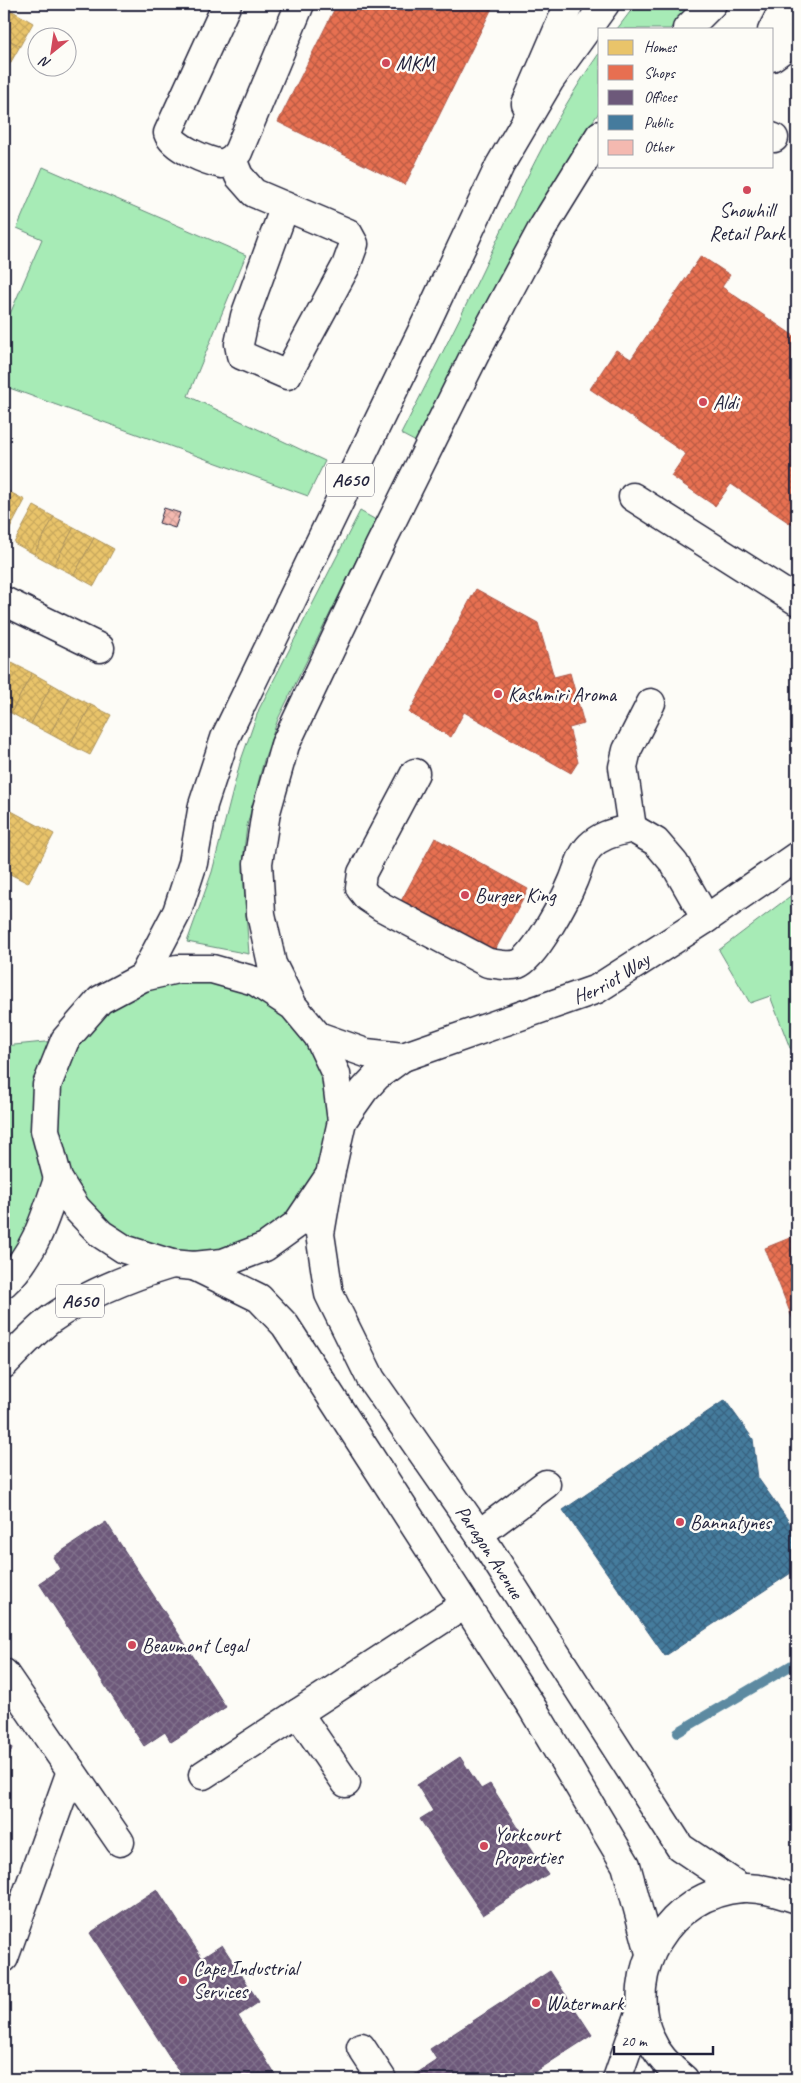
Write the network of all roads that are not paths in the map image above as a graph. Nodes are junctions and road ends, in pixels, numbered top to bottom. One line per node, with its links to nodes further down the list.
1 (226, 4): 12 (main road)
2 (300, 4): 12 (main road)
3 (568, 4): 13 (main road)
4 (605, 4): 13 (main road, A650)
5 (712, 4): 7 (main road)
6 (786, 4): 8 (main road)
7 (688, 28)
8 (774, 28)
9 (797, 39): 10 (main road)
10 (774, 56)
11 (598, 138): 25 (main road, A650)
12 (232, 159): 14 (main road)
13 (500, 165): 24 (main road, A650)
14 (285, 206): 14 (main road)
15 (633, 497): 17 (main road)
16 (4, 600): 18 (main road)
17 (797, 601)
18 (100, 648)
19 (651, 703): 21 (main road)
20 (415, 774): 21 (main road)
21 (632, 828): 23 (main road)
22 (797, 856): 23 (main road, Herriot Way)
23 (706, 920): 27 (main road, Herriot Way)
24 (143, 977): 25 (main road); 30 (main road)
25 (293, 1006): 26 (main road)
26 (318, 1036): 27 (main road, Herriot Way); 28 (main road)
27 (403, 1057): 28 (main road, Herriot Way)
28 (342, 1121): 29 (main road, Paragon Avenue)
29 (330, 1175): 31 (main road); 35 (main road, Paragon Avenue)
30 (58, 1178): 31 (main road); 32 (main road)
31 (183, 1265): 33 (main road, A650); 36 (main road)
32 (4, 1283)
33 (4, 1364)
34 (546, 1484): 35 (main road)
35 (479, 1534): 43 (main road, Paragon Avenue)
36 (464, 1605): 38 (main road); 45 (main road)
37 (4, 1673): 39 (main road)
38 (298, 1713): 40 (main road); 41 (main road)
39 (71, 1771): 42 (main road); 46 (main road)
40 (203, 1775)
41 (346, 1783)
42 (120, 1842)
43 (742, 1888): 44 (main road); 45 (main road)
44 (797, 1899)
45 (650, 1953): 47 (main road)
46 (4, 1958)
47 (642, 2007): 50 (main road); 51 (main road)
48 (361, 2047): 49 (main road)
49 (382, 2079)
50 (617, 2079)
51 (684, 2079)

